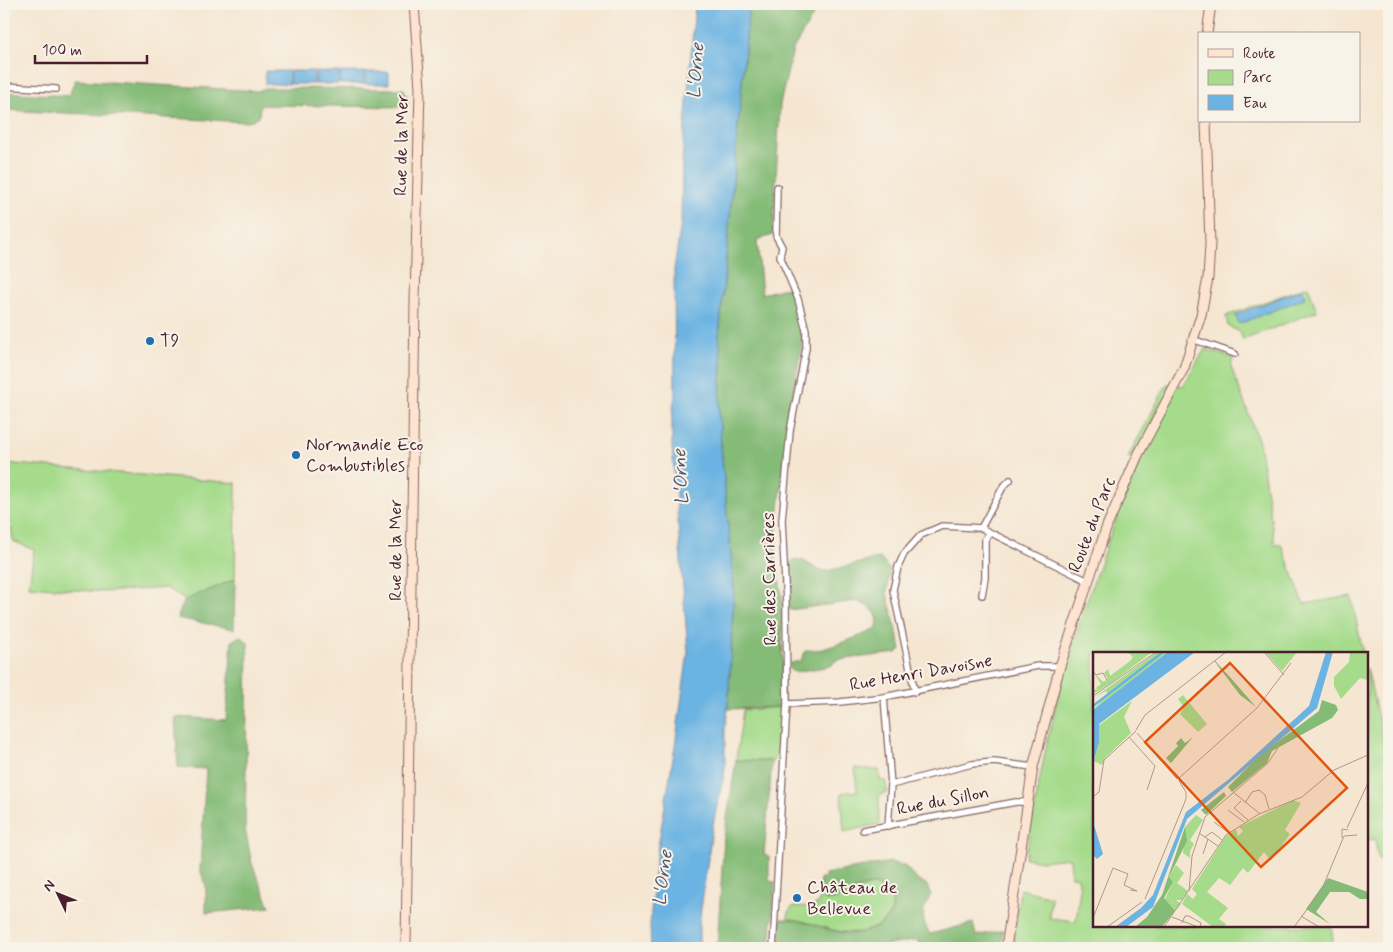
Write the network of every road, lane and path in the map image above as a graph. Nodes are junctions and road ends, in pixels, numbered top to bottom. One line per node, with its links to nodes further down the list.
1 (414, 4): 24 (street, Rue de la Mer)
2 (1211, 4): 3 (street)
3 (1207, 32)
4 (4, 86): 5 (street)
5 (56, 89)
6 (1206, 122): 8 (street, Route du Parc)
7 (777, 187): 18 (street, Rue des Carrières)
8 (1195, 340): 9 (street); 13 (street, Route du Parc)
9 (1235, 354)
10 (1010, 480): 11 (street)
11 (981, 528): 12 (street); 16 (street)
12 (989, 534): 13 (street); 14 (street)
13 (1088, 582): 15 (street, Route du Parc)
14 (982, 595)
15 (1060, 666): 16 (street, Rue Henri Davoisne); 19 (street, Route du Parc)
16 (916, 692): 17 (street, Rue Henri Davoisne)
17 (884, 697): 18 (street, Rue Henri Davoisne); 20 (street)
18 (786, 704): 25 (street, Rue des Carrières)
19 (1034, 767): 20 (street); 21 (street, Route du Parc)
20 (891, 785): 22 (street)
21 (1028, 802): 22 (street, Rue du Sillon); 26 (street, Route du Parc)
22 (888, 826): 23 (street, Rue du Sillon)
23 (863, 830)
24 (406, 948)
25 (773, 948)
26 (1006, 948)

